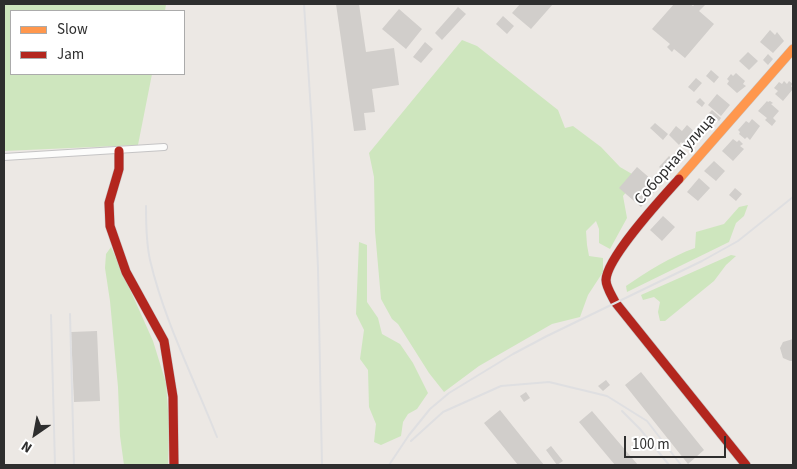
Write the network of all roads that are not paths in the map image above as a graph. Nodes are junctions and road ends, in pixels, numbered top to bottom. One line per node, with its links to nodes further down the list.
1 (793, 49): 6 (street, Соборная улица)
2 (164, 147): 3 (street)
3 (119, 151): 4 (street); 5 (street)
4 (4, 157)
5 (174, 465)
6 (746, 465)

